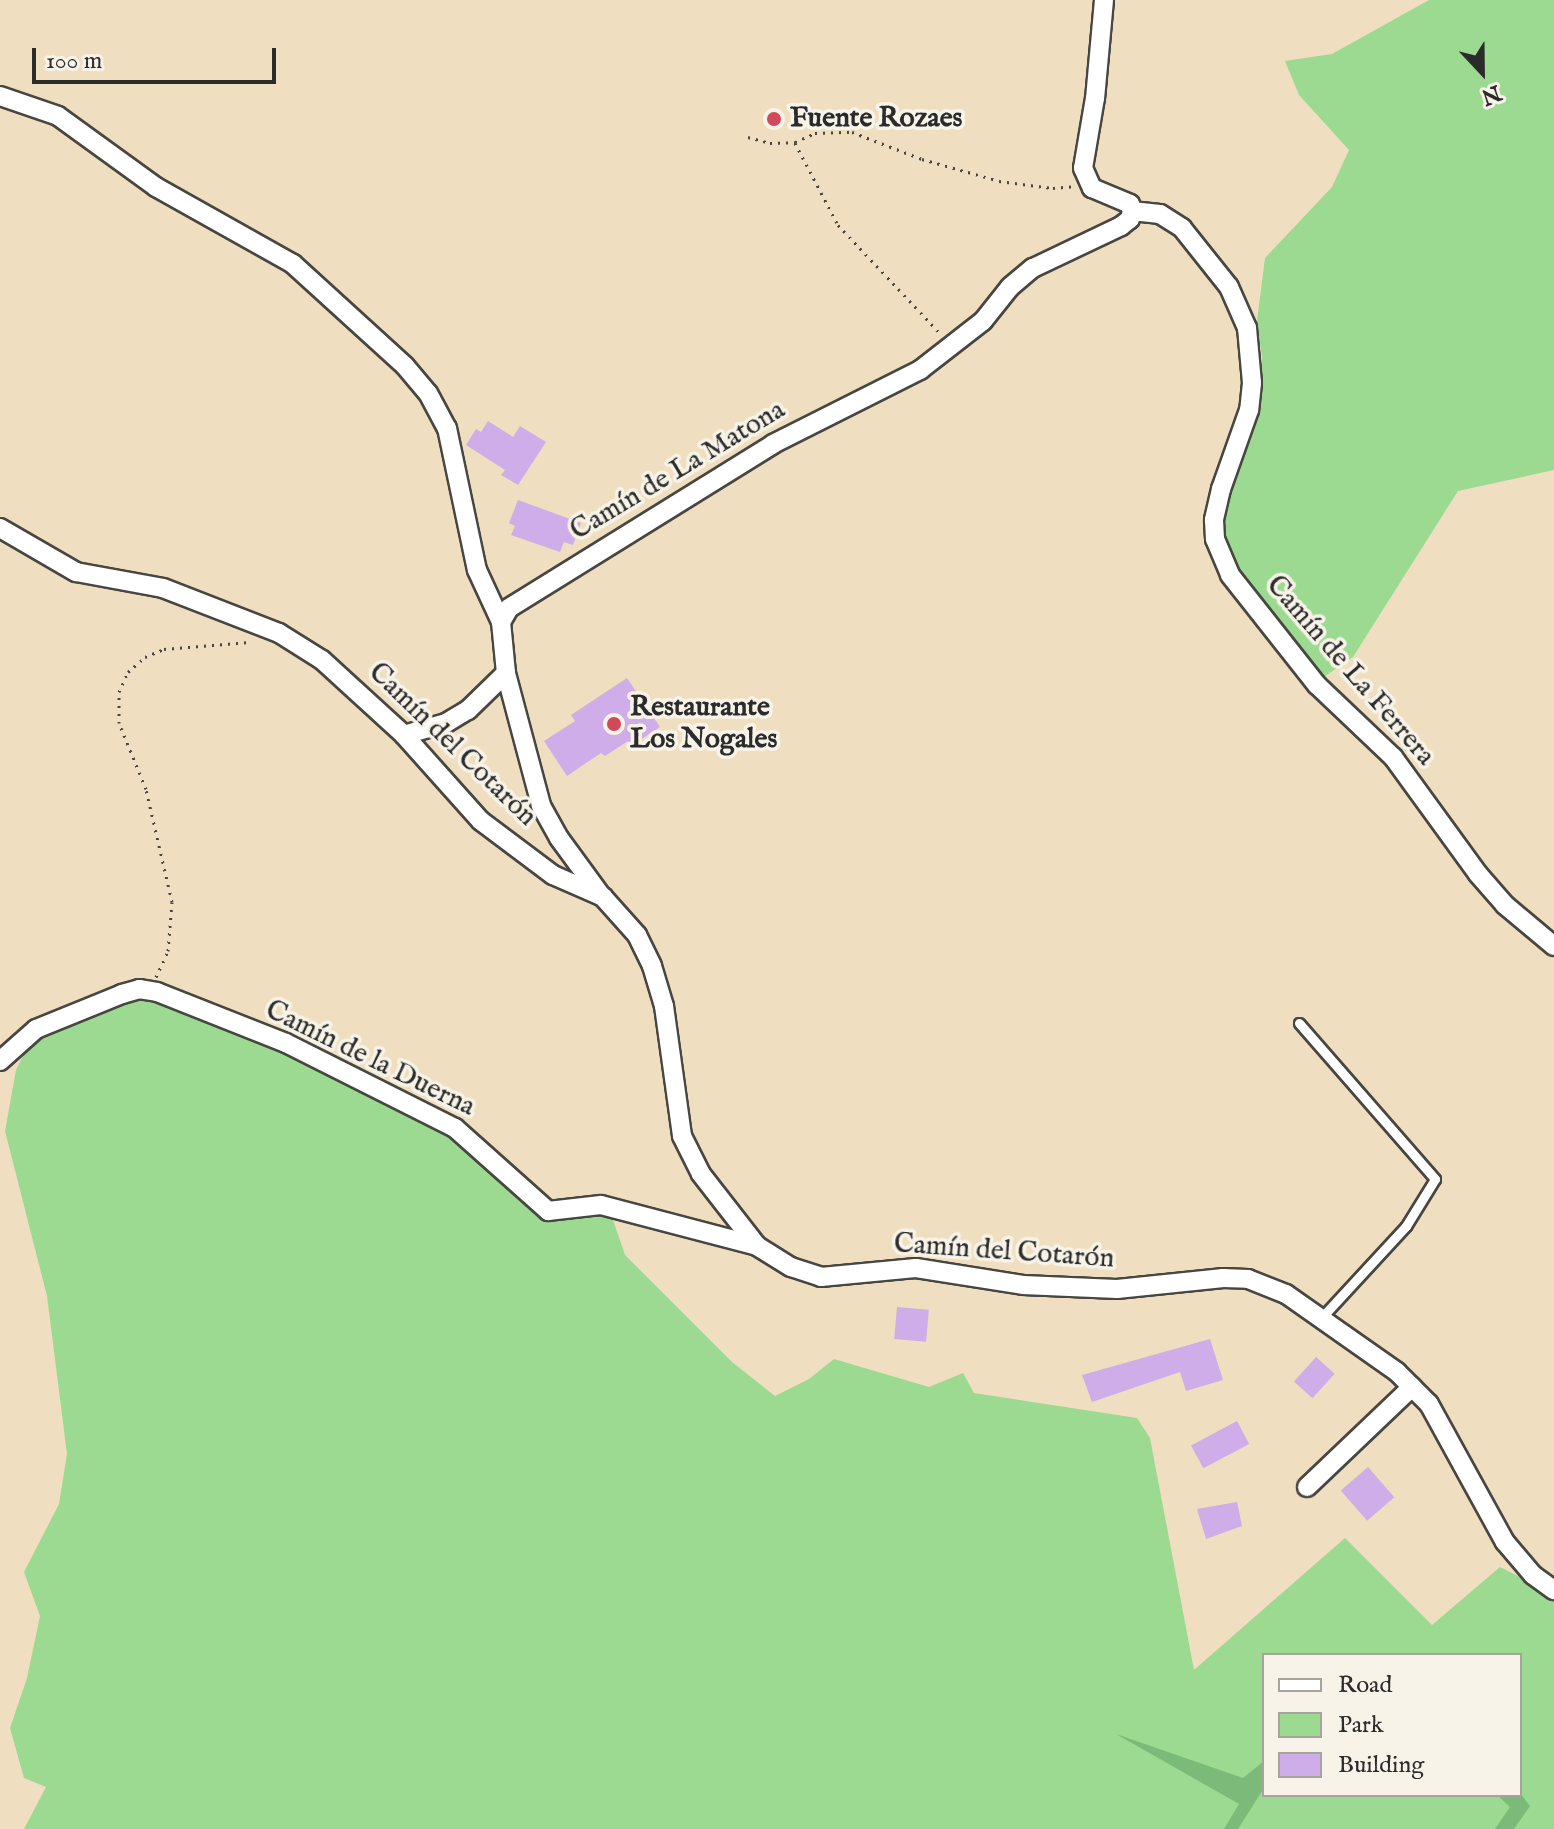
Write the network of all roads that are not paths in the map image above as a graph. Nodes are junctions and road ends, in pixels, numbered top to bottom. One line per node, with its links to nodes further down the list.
1 (1104, 0): 3 (street)
2 (0, 96): 5 (street)
3 (1132, 211): 5 (street, Camín de La Matona); 9 (street, Camín de La Ferrera)
4 (0, 528): 7 (street, Camín del Cotarón)
5 (501, 622): 6 (street)
6 (506, 673): 7 (street); 8 (street)
7 (404, 735): 8 (street, Camín del Cotarón)
8 (603, 897): 12 (street, Camín del Cotarón)
9 (1554, 946)
10 (1299, 1023): 13 (lane)
11 (0, 1061): 12 (street, Camín de la Duerna)
12 (757, 1246): 13 (street, Camín del Cotarón)
13 (1321, 1318): 14 (street, Camín del Cotarón)
14 (1412, 1387): 15 (street); 16 (street, Camín del Cotarón)
15 (1307, 1487)
16 (1554, 1590)

